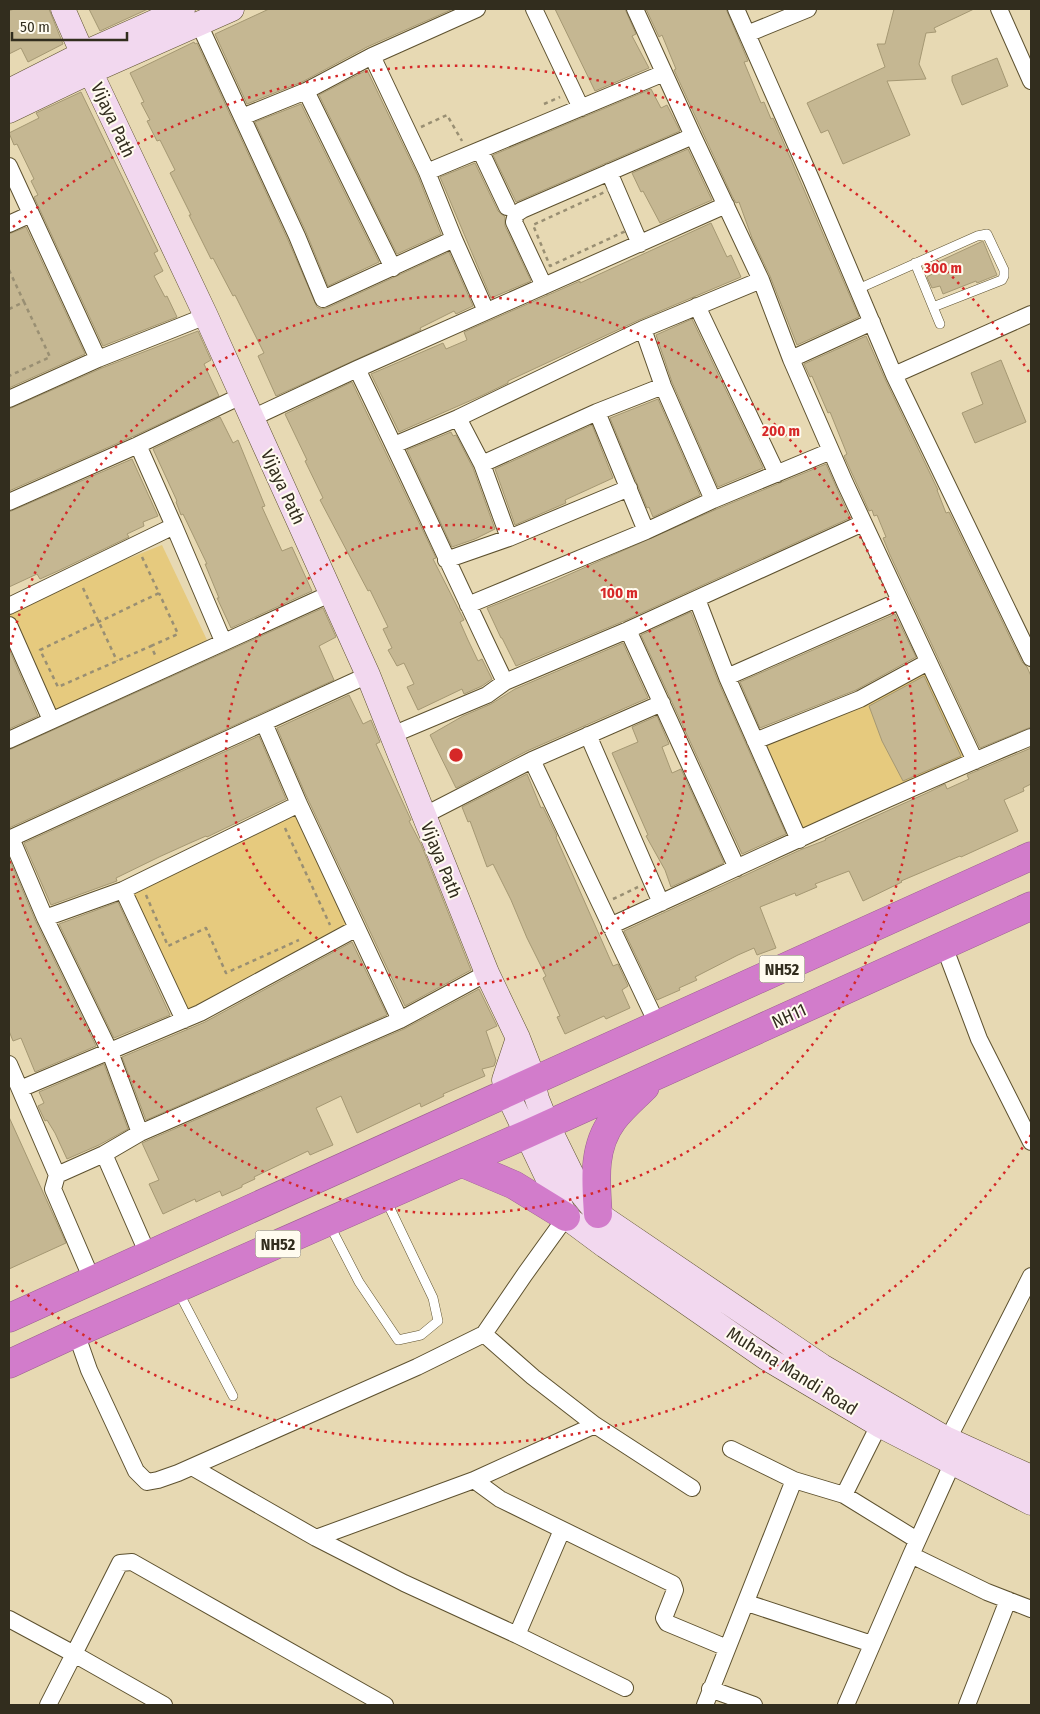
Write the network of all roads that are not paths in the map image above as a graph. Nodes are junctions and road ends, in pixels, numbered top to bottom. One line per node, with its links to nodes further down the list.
1 (63, 9): 12 (street, Vijaya Path)
2 (232, 9): 9 (street)
3 (477, 9): 11 (street)
4 (534, 9): 17 (street)
5 (635, 9): 13 (street)
6 (736, 9): 10 (street)
7 (808, 9): 10 (street)
8 (999, 9): 14 (street)
9 (191, 16): 12 (street); 19 (street)
10 (747, 34): 35 (street)
11 (372, 56): 16 (street); 23 (street)
12 (86, 63): 15 (street); 18 (street); 40 (street, Vijaya Path)
13 (664, 74): 17 (street); 20 (street)
14 (1031, 81)
15 (9, 90)
16 (306, 90): 19 (street); 32 (street)
17 (581, 108): 21 (street)
18 (9, 111)
19 (242, 117): 32 (street)
20 (693, 136): 24 (street); 25 (street)
21 (480, 150): 23 (street); 26 (street)
22 (9, 166): 27 (street)
23 (427, 172): 29 (street)
24 (609, 172): 30 (street); 34 (street)
25 (726, 205): 30 (street); 33 (street)
26 (507, 207)
27 (31, 214): 28 (street); 44 (street)
28 (9, 224)
29 (454, 239): 32 (street); 38 (street)
30 (640, 244): 34 (street)
31 (915, 263): 35 (lane); 37 (lane); 37 (lane)
32 (393, 268)
33 (761, 280): 36 (street); 45 (street)
34 (544, 286): 38 (street)
35 (858, 289): 41 (street)
36 (698, 306): 43 (street); 58 (street)
37 (934, 307): 42 (lane)
38 (486, 311): 46 (street)
39 (1031, 314): 47 (street)
40 (206, 316): 44 (street); 49 (street, Vijaya Path)
41 (872, 322): 45 (street); 47 (street)
42 (940, 324)
43 (643, 329): 48 (street); 53 (street)
44 (98, 359): 50 (street)
45 (791, 359): 56 (street)
46 (356, 369): 52 (street); 55 (street)
47 (894, 375): 75 (street)
48 (663, 386): 51 (street); 60 (street)
49 (241, 396): 52 (street, Vijaya Path); 54 (street)
50 (9, 399)
51 (597, 412): 57 (street); 59 (street)
52 (252, 418): 67 (street, Vijaya Path)
53 (458, 418): 55 (street); 57 (street)
54 (138, 445): 61 (street); 63 (street)
55 (394, 445): 66 (street)
56 (831, 451): 58 (street); 62 (street)
57 (482, 464): 65 (street)
58 (777, 474): 60 (street)
59 (629, 488): 64 (street); 65 (street)
60 (713, 500): 64 (street)
61 (9, 502)
62 (863, 523): 68 (street); 69 (street)
63 (174, 526): 71 (street); 74 (street)
64 (646, 531): 70 (street)
65 (509, 538): 66 (street)
66 (446, 560): 70 (street)
67 (332, 593): 74 (street); 77 (street, Vijaya Path)
68 (696, 599): 73 (street); 78 (street)
69 (899, 601): 76 (street); 78 (street)
70 (468, 605): 79 (street)
71 (9, 606)
72 (9, 624): 81 (street)
73 (628, 630): 79 (street); 80 (street)
74 (223, 642): 81 (street)
75 (1031, 658)
76 (928, 662): 87 (street); 89 (street)
77 (368, 675): 82 (street); 83 (street, Vijaya Path)
78 (727, 677): 87 (street)
79 (506, 682): 83 (street)
80 (662, 703): 84 (street); 96 (street)
81 (51, 720): 86 (street)
82 (264, 723): 90 (street); 92 (street)
83 (392, 735): 91 (street, Vijaya Path)
84 (588, 735): 88 (street); 98 (street)
85 (1031, 737): 89 (street)
86 (9, 740)
87 (755, 741): 93 (street)
88 (532, 760): 91 (street); 101 (street)
89 (974, 761): 93 (street)
90 (299, 804): 97 (street); 102 (street)
91 (423, 816): 104 (street, Vijaya Path)
92 (10, 838): 100 (street)
93 (799, 840): 96 (street)
94 (1031, 842): 105 (street)
95 (1031, 856): 111 (highway, NH52)
96 (737, 868): 98 (street)
97 (123, 890): 100 (street); 106 (street)
98 (661, 903): 101 (street)
99 (1031, 906): 103 (highway, NH11 / NH52)
100 (45, 918): 109 (street)
101 (610, 926): 105 (street)
102 (357, 928): 106 (street); 107 (street)
103 (944, 946): 112 (highway, NH11 / NH52); 117 (street)
104 (487, 973): 107 (street); 108 (street, Vijaya Path)
105 (652, 1013): 111 (street)
106 (184, 1020): 109 (street)
107 (400, 1020): 116 (street)
108 (518, 1038): 111 (street, Vijaya Path); 113 (street)
109 (110, 1052): 114 (street); 116 (street)
110 (9, 1064): 114 (street)
111 (531, 1075): 113 (highway, NH52); 115 (street, Vijaya Path)
112 (655, 1077): 115 (highway, NH11 / NH52); 122 (highway)
113 (505, 1086): 115 (street); 125 (street); 130 (highway, NH52)
114 (20, 1089): 120 (street)
115 (537, 1129): 119 (highway, NH52); 122 (street); 123 (street)
116 (140, 1133): 118 (street)
117 (1031, 1142)
118 (104, 1154): 120 (street); 125 (street)
119 (462, 1163): 121 (highway, NH52); 123 (highway)
120 (57, 1175): 126 (street)
121 (384, 1197): 124 (highway, NH52); 124 (lane)
122 (598, 1214): 138 (street)
123 (566, 1217): 132 (street); 136 (street, Muhana Mandi Road)
124 (328, 1222): 128 (highway, NH52)
125 (143, 1243): 126 (street)
126 (87, 1268): 129 (street)
127 (1031, 1276): 138 (street)
128 (177, 1288): 131 (highway, NH52); 134 (lane)
129 (9, 1304)
130 (9, 1318)
131 (76, 1332): 133 (highway, NH52); 139 (street)
132 (484, 1334): 135 (street); 139 (street)
133 (9, 1364)
134 (233, 1396)
135 (595, 1425): 141 (street); 143 (street)
136 (879, 1425): 138 (street, Muhana Mandi Road); 144 (street)
137 (730, 1449): 142 (street)
138 (946, 1452): 140 (street); 145 (street, Muhana Mandi Road); 148 (street)
139 (192, 1467): 147 (street)
140 (1031, 1477)
141 (474, 1480): 146 (street); 147 (street)
142 (794, 1480): 144 (street); 150 (street)
143 (692, 1488)
144 (844, 1495): 148 (street)
145 (1031, 1503)
146 (562, 1530): 153 (street); 155 (street)
147 (316, 1538): 153 (street)
148 (914, 1547): 149 (street); 154 (street)
149 (1008, 1600): 151 (street); 165 (street)
150 (747, 1603): 154 (street); 155 (street)
151 (1031, 1609)
152 (9, 1619): 156 (street)
153 (517, 1635): 157 (street)
154 (872, 1644): 164 (street)
155 (727, 1648): 158 (street)
156 (74, 1654): 159 (street); 160 (street); 161 (street)
157 (625, 1688)
158 (710, 1689): 162 (street); 163 (street)
159 (48, 1705)
160 (164, 1705)
161 (385, 1705)
162 (705, 1705)
163 (754, 1705)
164 (846, 1705)
165 (966, 1705)

